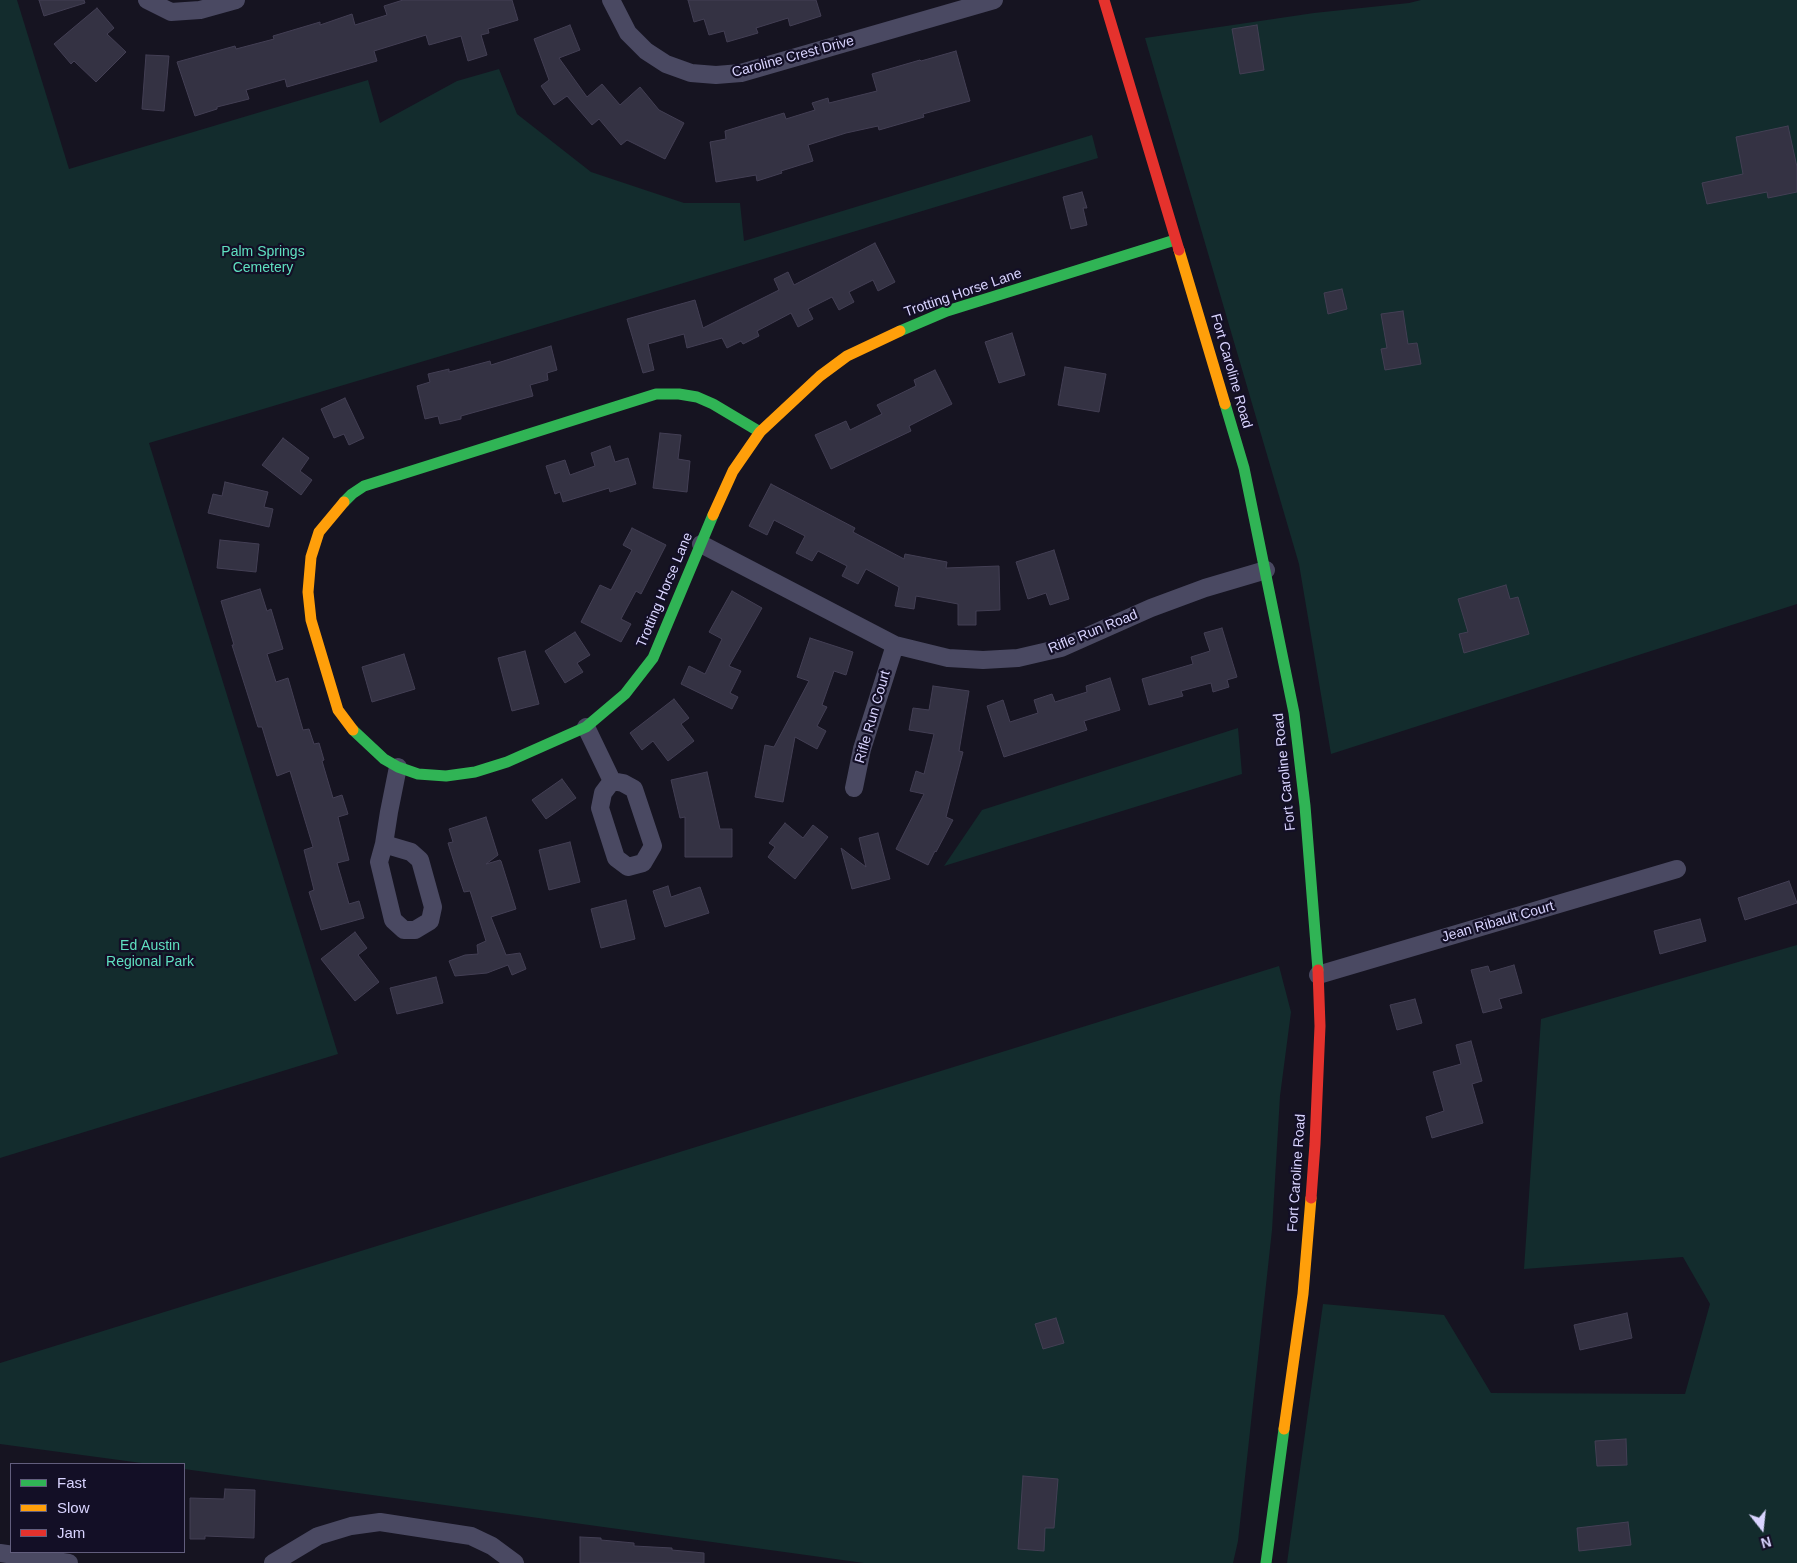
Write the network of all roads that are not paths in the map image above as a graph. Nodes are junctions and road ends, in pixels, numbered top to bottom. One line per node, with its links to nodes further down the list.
1 (236, 0): 4 (street)
2 (994, 0): 5 (street, Caroline Crest Drive)
3 (1104, 0): 6 (street, Fort Caroline Road)
4 (149, 1)
5 (612, 4)
6 (1174, 240): 7 (street, Trotting Horse Lane); 9 (street, Fort Caroline Road)
7 (760, 432): 8 (street, Trotting Horse Lane); 12 (street, Trotting Horse Lane)
8 (701, 544): 10 (street, Rifle Run Road); 11 (street, Trotting Horse Lane)
9 (1266, 570): 10 (street, Rifle Run Road); 17 (street, Fort Caroline Road)
10 (895, 645): 14 (street, Rifle Run Court)
11 (586, 726): 12 (street, Trotting Horse Lane); 13 (street)
12 (398, 767): 15 (street)
13 (612, 781)
14 (854, 788)
15 (384, 844): 15 (street)
16 (1677, 869): 17 (street, Jean Ribault Court)
17 (1318, 975): 22 (street, Fort Caroline Road)
18 (0, 1553): 19 (street)
19 (69, 1563)
20 (273, 1563): 21 (street)
21 (514, 1563)
22 (1266, 1563)

